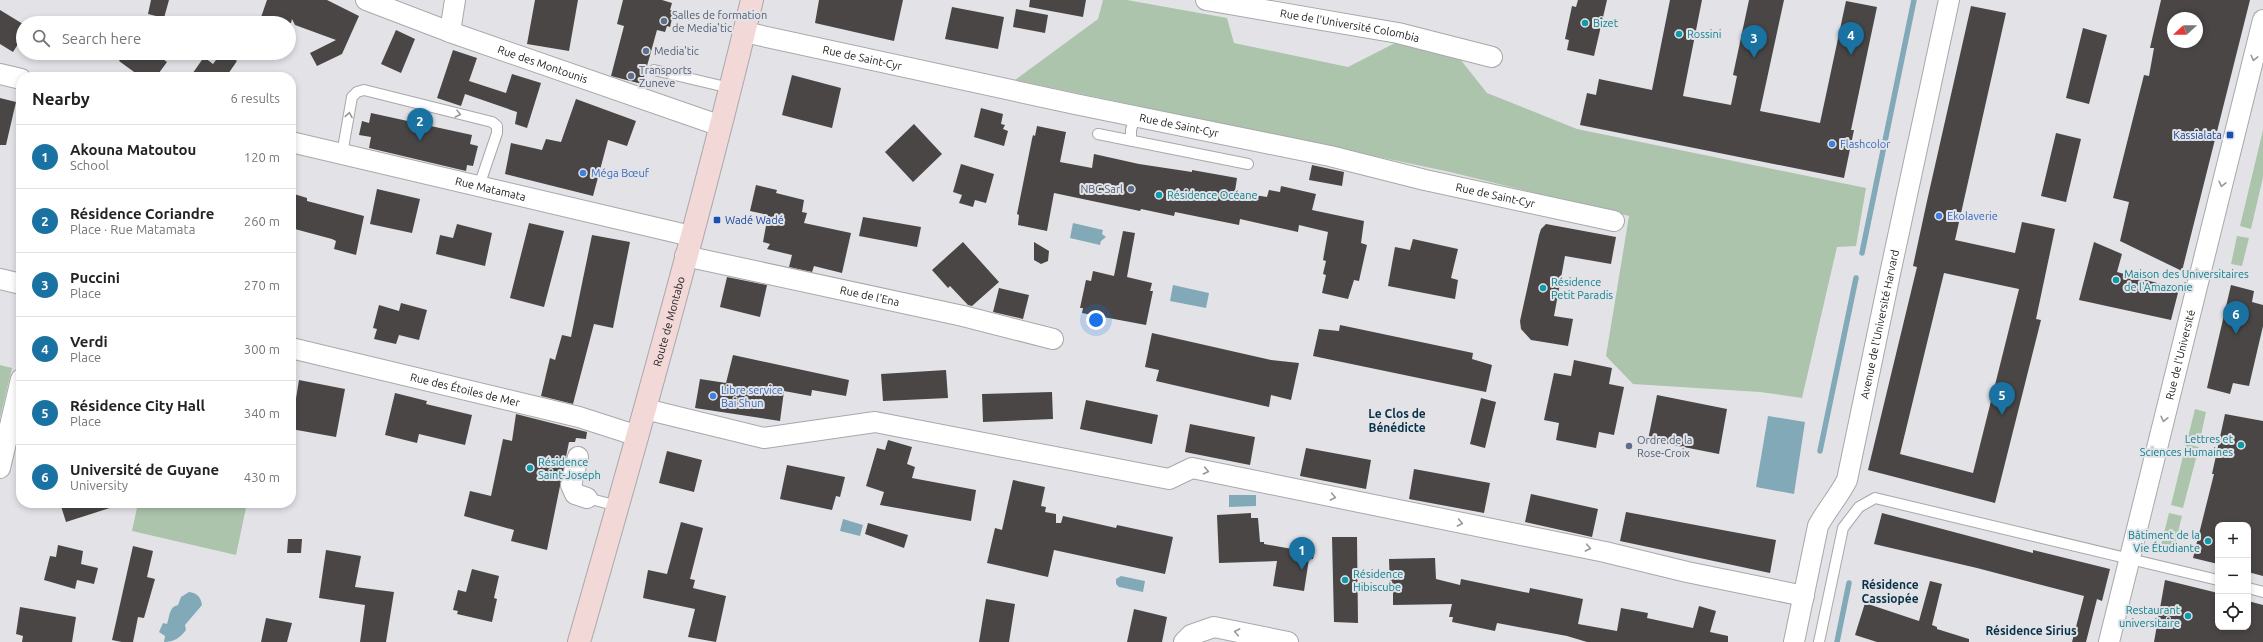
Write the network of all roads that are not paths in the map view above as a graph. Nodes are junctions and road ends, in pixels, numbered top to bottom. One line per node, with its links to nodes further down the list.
1 (366, 0): 7 (street, Rue des Montounis)
2 (455, 0): 7 (street)
3 (752, 0): 8 (main road, Route de Montabo)
4 (1206, 0): 9 (street, Rue de l'Université Colombia)
5 (1950, 0): 39 (street, Avenue de l'Université Harvard)
6 (2263, 20): 35 (street, Rue de l'Université, one-way to 35)
7 (450, 32): 15 (street, Rue des Montounis)
8 (744, 32): 13 (main road, Route de Montabo); 14 (street, Rue de Saint-Cyr)
9 (1492, 57)
10 (654, 70): 13 (lane)
11 (0, 74): 12 (street)
12 (16, 78)
13 (730, 88): 15 (main road, Route de Montabo)
14 (1135, 116): 17 (lane); 22 (street, Rue de Saint-Cyr)
15 (721, 126): 23 (main road, Route de Montabo)
16 (1098, 134): 17 (lane)
17 (1131, 141): 20 (lane)
18 (296, 143): 19 (street, Rue Matamata)
19 (342, 154): 21 (street, Rue Matamata); 21 (lane, one-way to 21)
20 (1248, 164)
21 (479, 186): 23 (street, Rue Matamata)
22 (1614, 221)
23 (688, 246): 26 (street, Rue de l'Ena); 29 (main road, Route de Montabo)
24 (0, 279): 25 (street)
25 (16, 283)
26 (1053, 339)
27 (296, 349): 30 (street, Rue des Étoiles de Mer)
28 (16, 400): 32 (street)
29 (645, 409): 30 (main road, Route de Montabo); 39 (street, one-way to 39)
30 (638, 436): 34 (main road, Route de Montabo)
31 (578, 457): 33 (street)
32 (0, 468)
33 (587, 498): 34 (lane)
34 (618, 506): 40 (main road, Route de Montabo)
35 (2129, 559): 36 (lane); 44 (lane); 45 (street, Rue de l'Université)
36 (2215, 579)
37 (2251, 589): 38 (lane)
38 (2263, 592)
39 (1804, 596): 43 (street, Avenue de l'Université Harvard)
40 (579, 642)
41 (1184, 642): 42 (street, one-way to 41)
42 (1288, 642)
43 (1794, 642)
44 (1819, 642)
45 (2109, 642)

